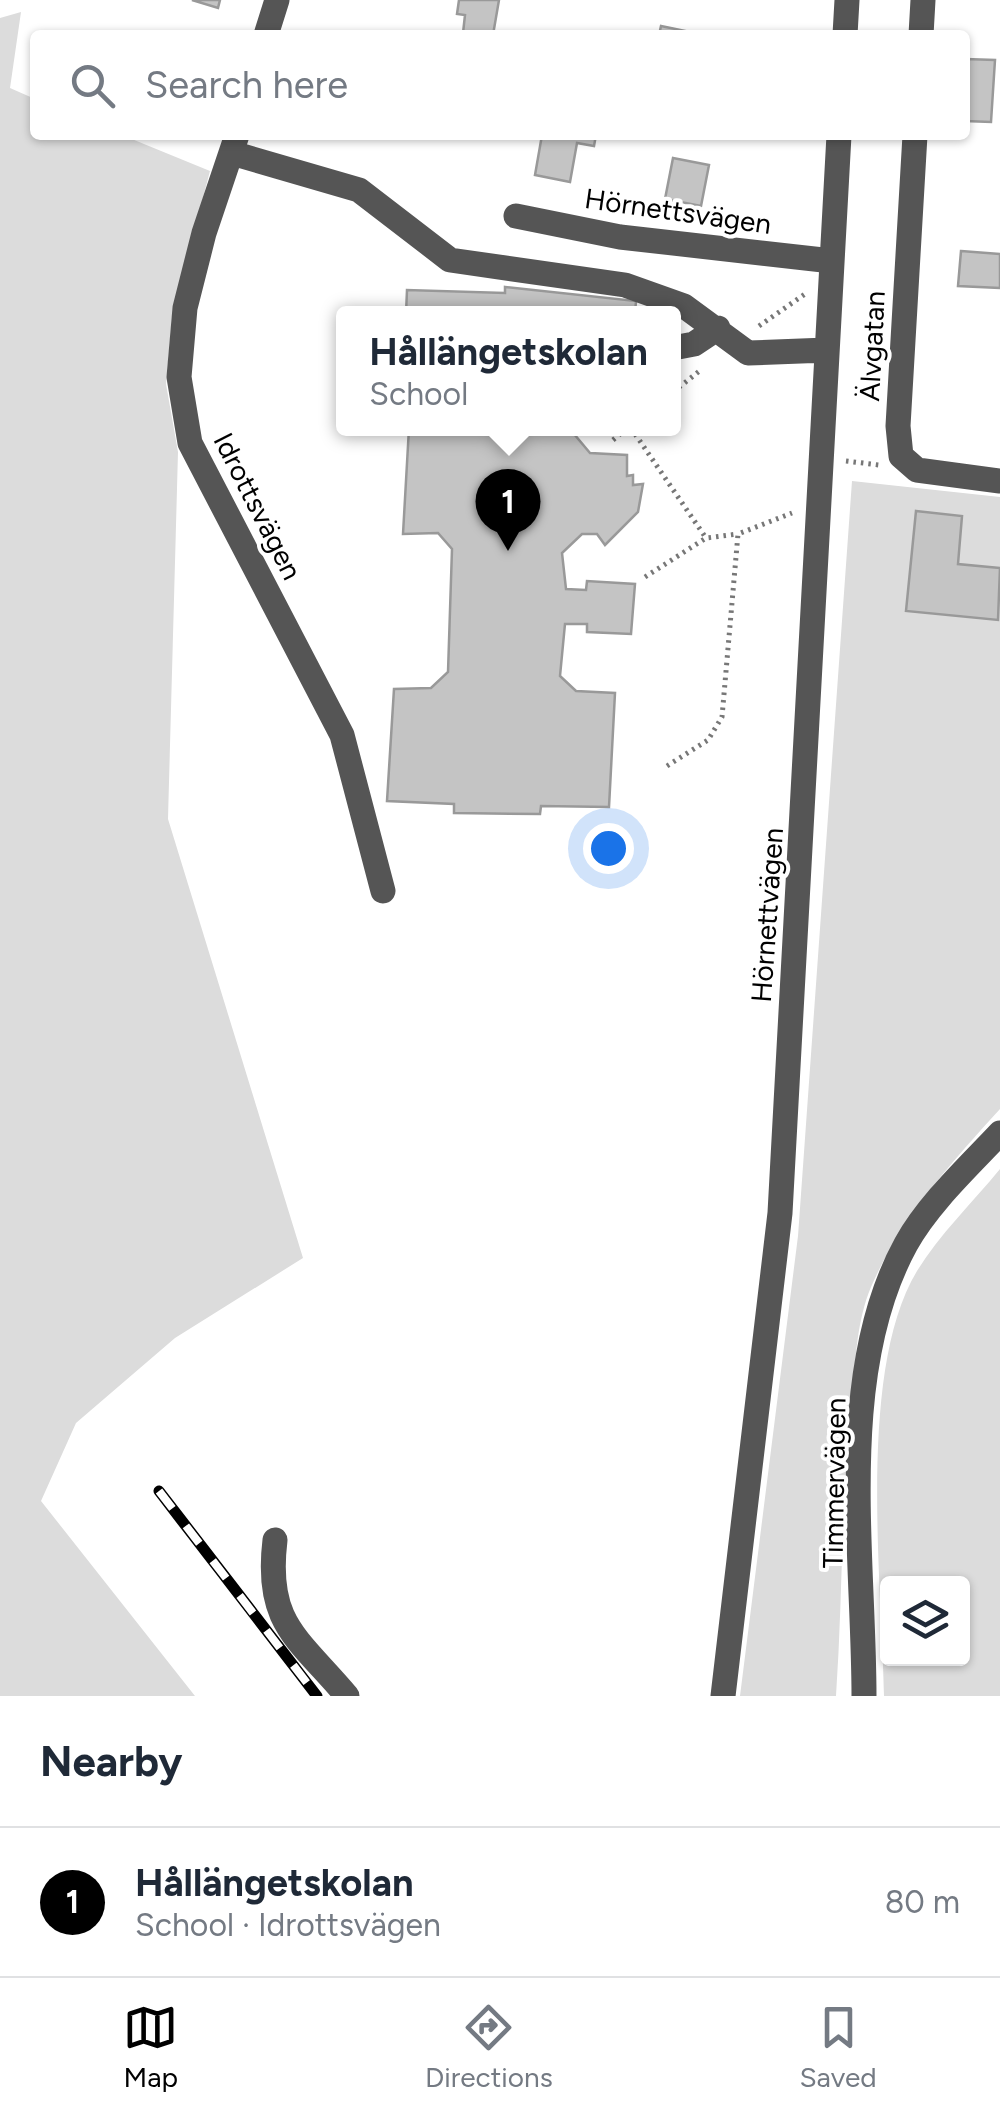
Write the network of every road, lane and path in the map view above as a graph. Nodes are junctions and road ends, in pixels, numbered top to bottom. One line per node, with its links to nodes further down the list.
1 (277, 0): 4 (street)
2 (847, 0): 5 (street)
3 (924, 0): 6 (street)
4 (268, 30)
5 (845, 30)
6 (921, 30)
7 (839, 140): 11 (street, Hörnettvägen)
8 (915, 140): 20 (street, Älvgatan)
9 (235, 144): 12 (street); 27 (street, Idrottsvägen)
10 (516, 216): 11 (street, Hörnettsvägen)
11 (832, 260): 15 (street, Hörnettvägen)
12 (651, 304): 13 (street)
13 (718, 328): 14 (street); 15 (street)
14 (681, 346)
15 (827, 350): 19 (street, Hörnettvägen)
16 (618, 436): 18 (path)
17 (635, 436): 24 (path)
18 (613, 440)
19 (821, 458): 20 (path); 30 (street, Hörnettvägen)
20 (917, 470): 21 (street)
21 (1000, 481)
22 (795, 512): 23 (path)
23 (738, 534): 24 (path); 26 (path)
24 (706, 538): 25 (path)
25 (645, 577)
26 (668, 766)
27 (383, 891)
28 (1000, 1133): 32 (street, Timmervägen)
29 (275, 1540): 31 (street)
30 (721, 1690)
31 (348, 1696)
32 (864, 1696)

